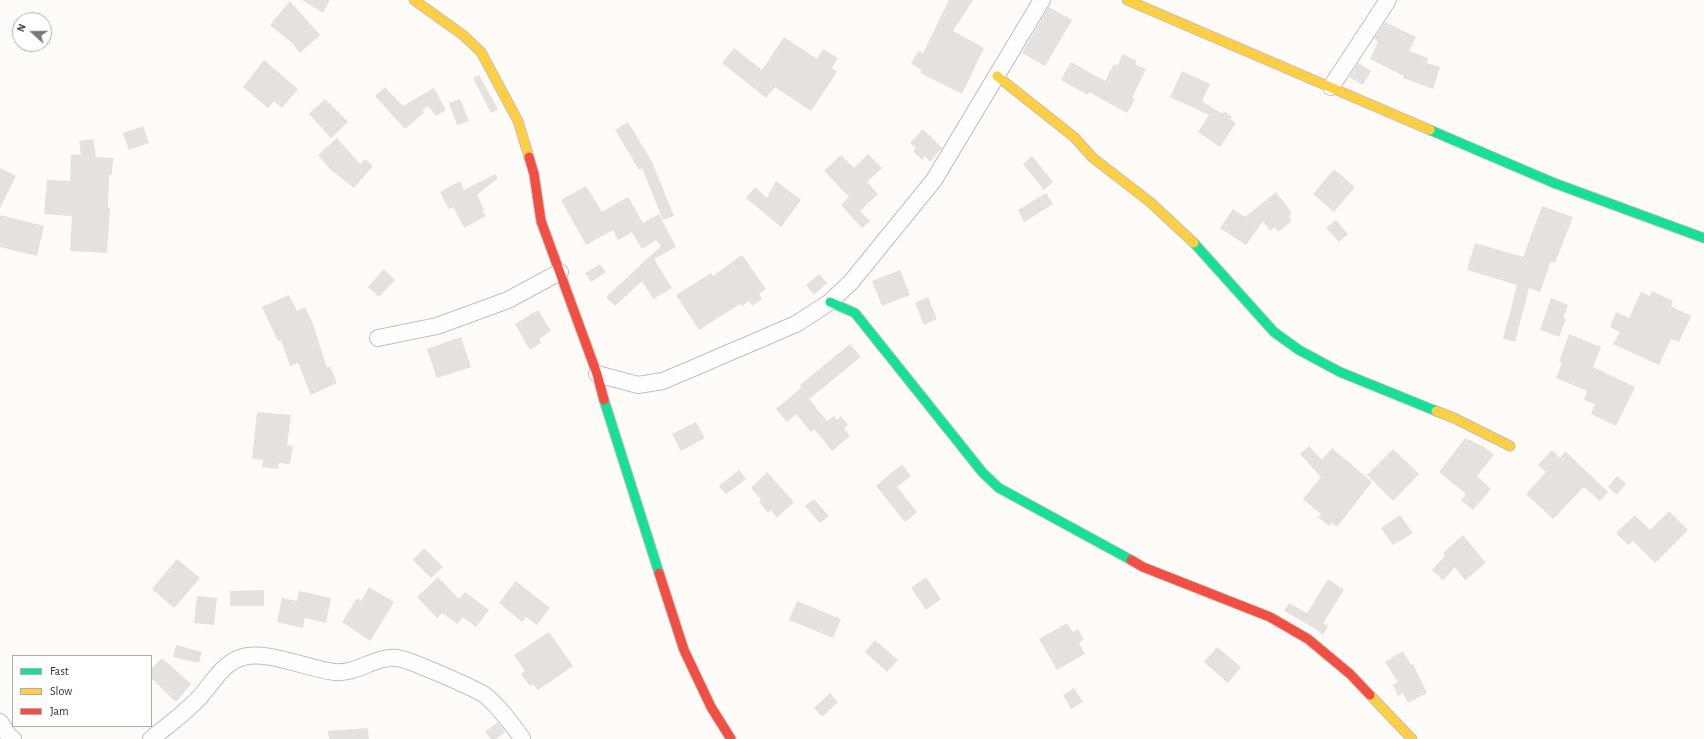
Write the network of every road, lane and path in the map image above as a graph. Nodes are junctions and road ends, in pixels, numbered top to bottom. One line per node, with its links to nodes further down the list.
1 (414, 0): 8 (street)
2 (1042, 0): 5 (street)
3 (1127, 0): 6 (street)
4 (1388, 0): 6 (street)
5 (997, 76): 9 (street); 14 (street)
6 (1331, 87): 7 (street)
7 (1704, 238)
8 (560, 272): 12 (street); 13 (street)
9 (851, 282): 10 (street); 11 (street)
10 (830, 302): 11 (street); 13 (street)
11 (855, 313): 20 (street)
12 (378, 338)
13 (597, 374): 19 (street)
14 (1510, 446)
15 (0, 722): 17 (street)
16 (522, 738): 18 (street)
17 (13, 739)
18 (151, 739)
19 (730, 739)
20 (1412, 739)

